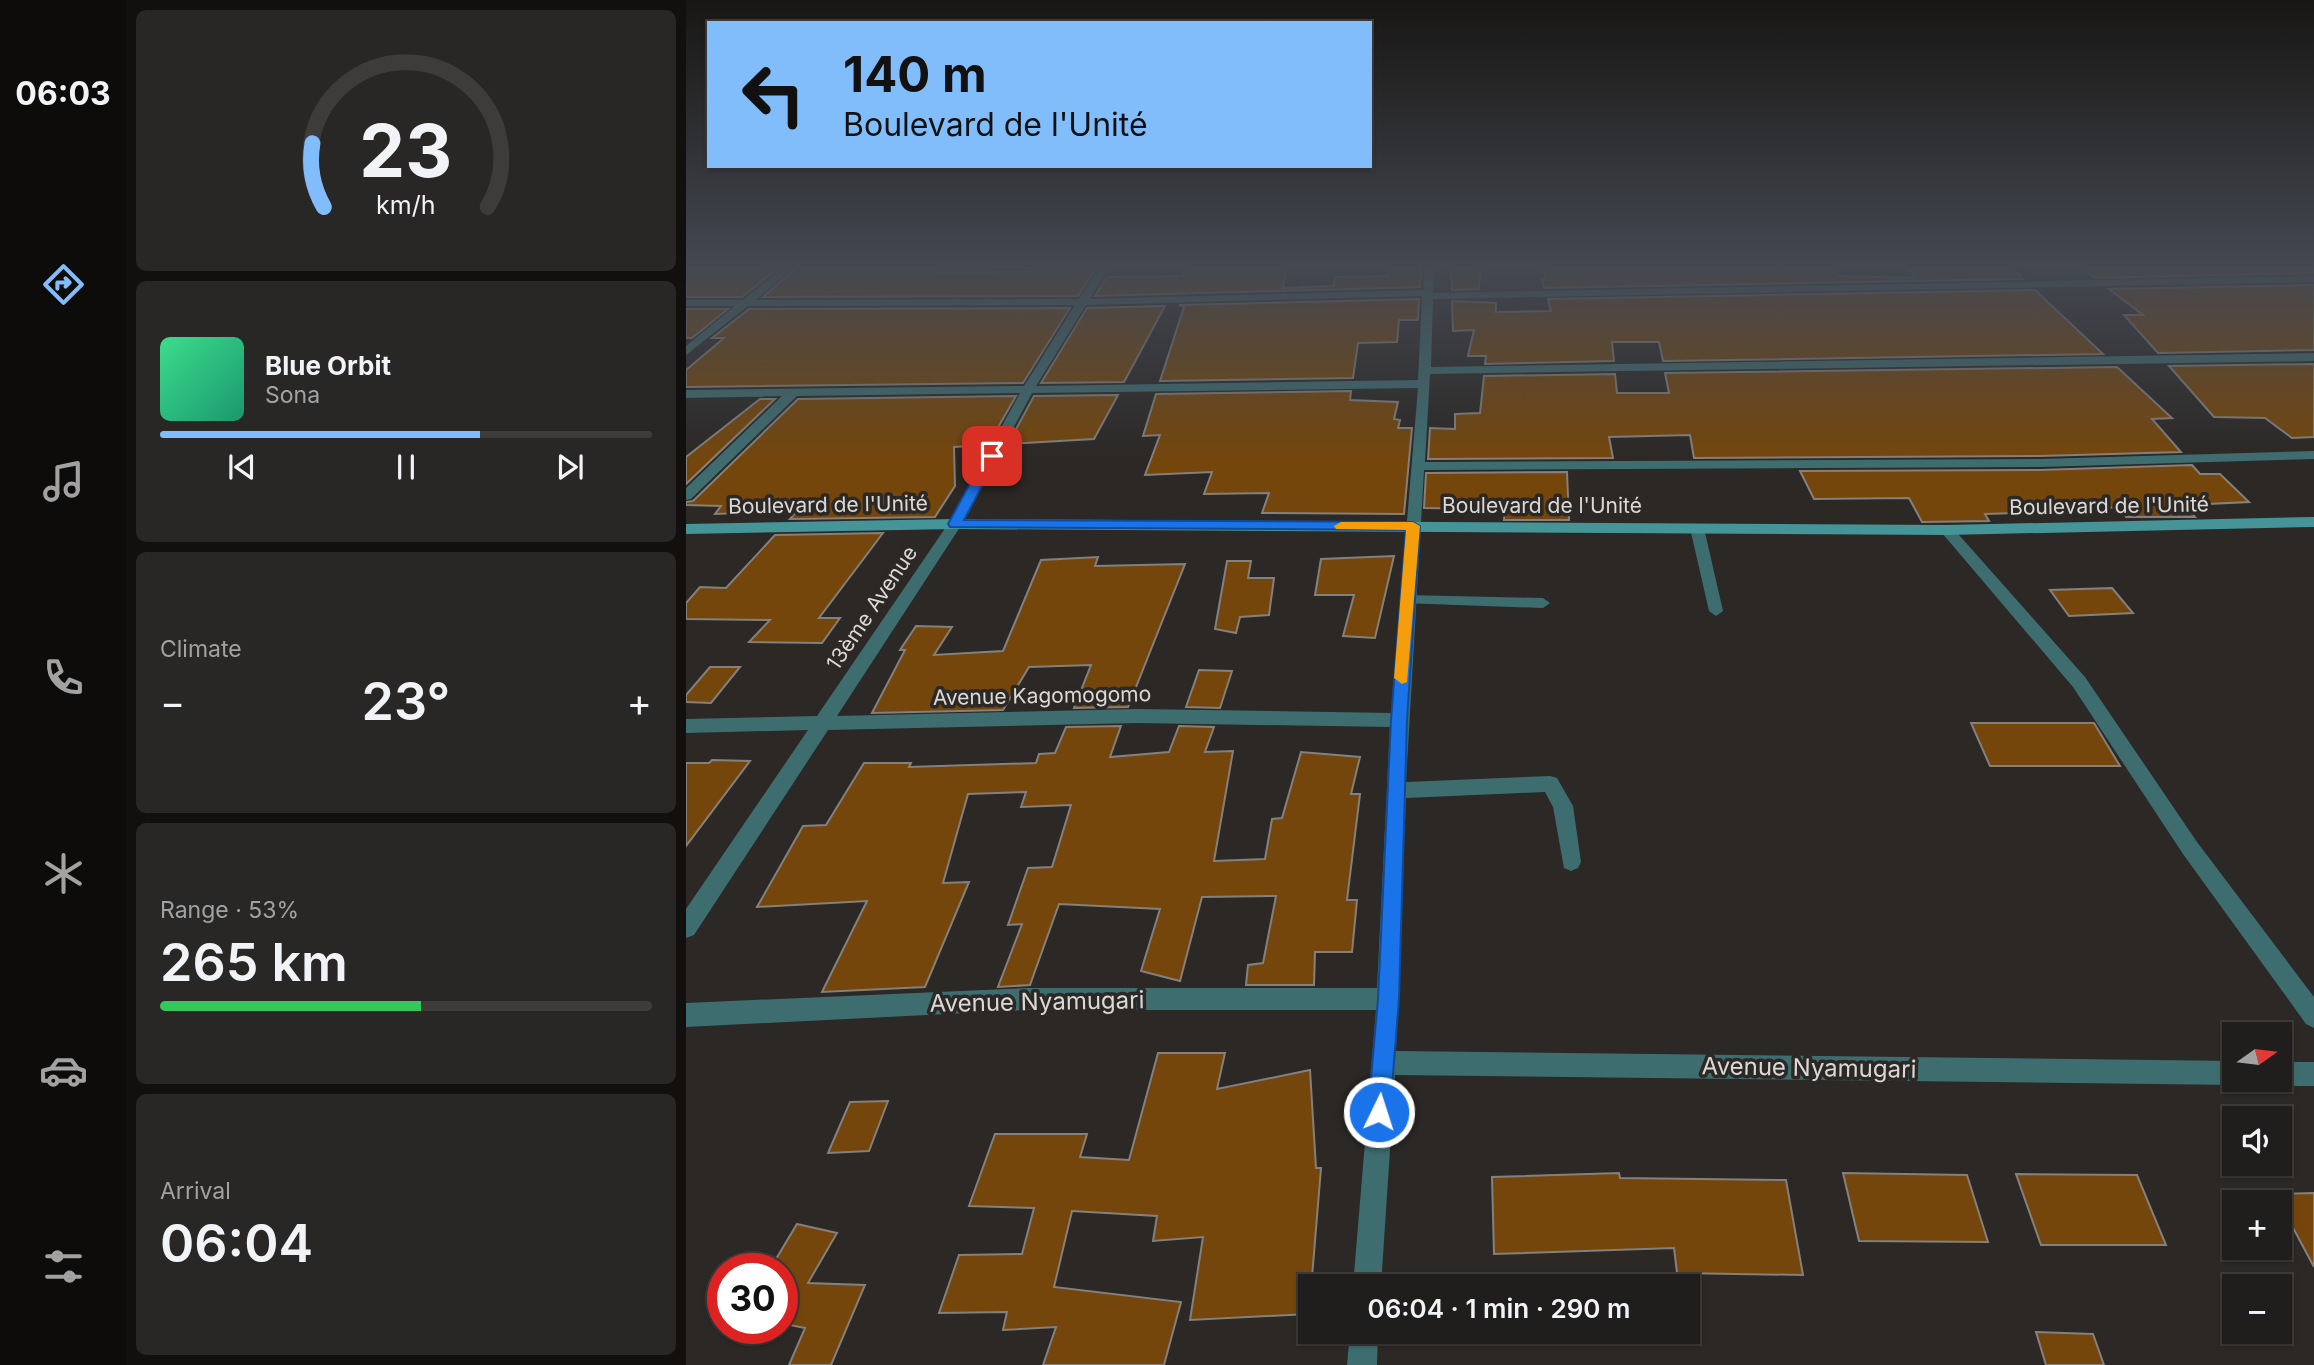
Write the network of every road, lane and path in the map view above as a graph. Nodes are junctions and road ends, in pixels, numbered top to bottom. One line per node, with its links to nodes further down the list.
1 (710, 333): 4 (street)
2 (1062, 333): 7 (street, 13ème Avenue)
3 (1426, 333): 6 (street)
4 (686, 352)
5 (2314, 357): 6 (street)
6 (1424, 377): 7 (street); 11 (street)
7 (1028, 389): 8 (street); 14 (street, 13ème Avenue)
8 (794, 392): 9 (street); 12 (street)
9 (686, 394)
10 (2314, 455): 11 (street)
11 (1417, 467): 15 (street)
12 (686, 496)
13 (2314, 522): 18 (street, Boulevard de l'Unité)
14 (955, 524): 15 (street, Boulevard de l'Unité); 17 (street, Boulevard de l'Unité); 23 (street, 13ème Avenue)
15 (1413, 526): 16 (street, Boulevard de l'Unité); 19 (street)
16 (1697, 528): 18 (street, Boulevard de l'Unité); 21 (lane)
17 (686, 529)
18 (1947, 530): 30 (street)
19 (1407, 600): 20 (lane); 22 (street)
20 (1543, 603)
21 (1716, 611)
22 (1399, 720): 23 (street, Avenue Kagomogomo); 25 (street)
23 (820, 723): 24 (street, Avenue Kagomogomo); 27 (street, 13ème Avenue)
24 (686, 726)
25 (1396, 790): 26 (street); 28 (street)
26 (1572, 862)
27 (686, 928)
28 (1388, 999): 29 (street, Avenue Nyamugari); 31 (street)
29 (686, 1015)
30 (2314, 1016)
31 (1382, 1062): 32 (street, Avenue Nyamugari); 35 (street)
32 (2222, 1073)
33 (2292, 1074): 34 (street)
34 (2314, 1074)
35 (1368, 1274)
36 (1363, 1344): 37 (street)
37 (1362, 1365)

